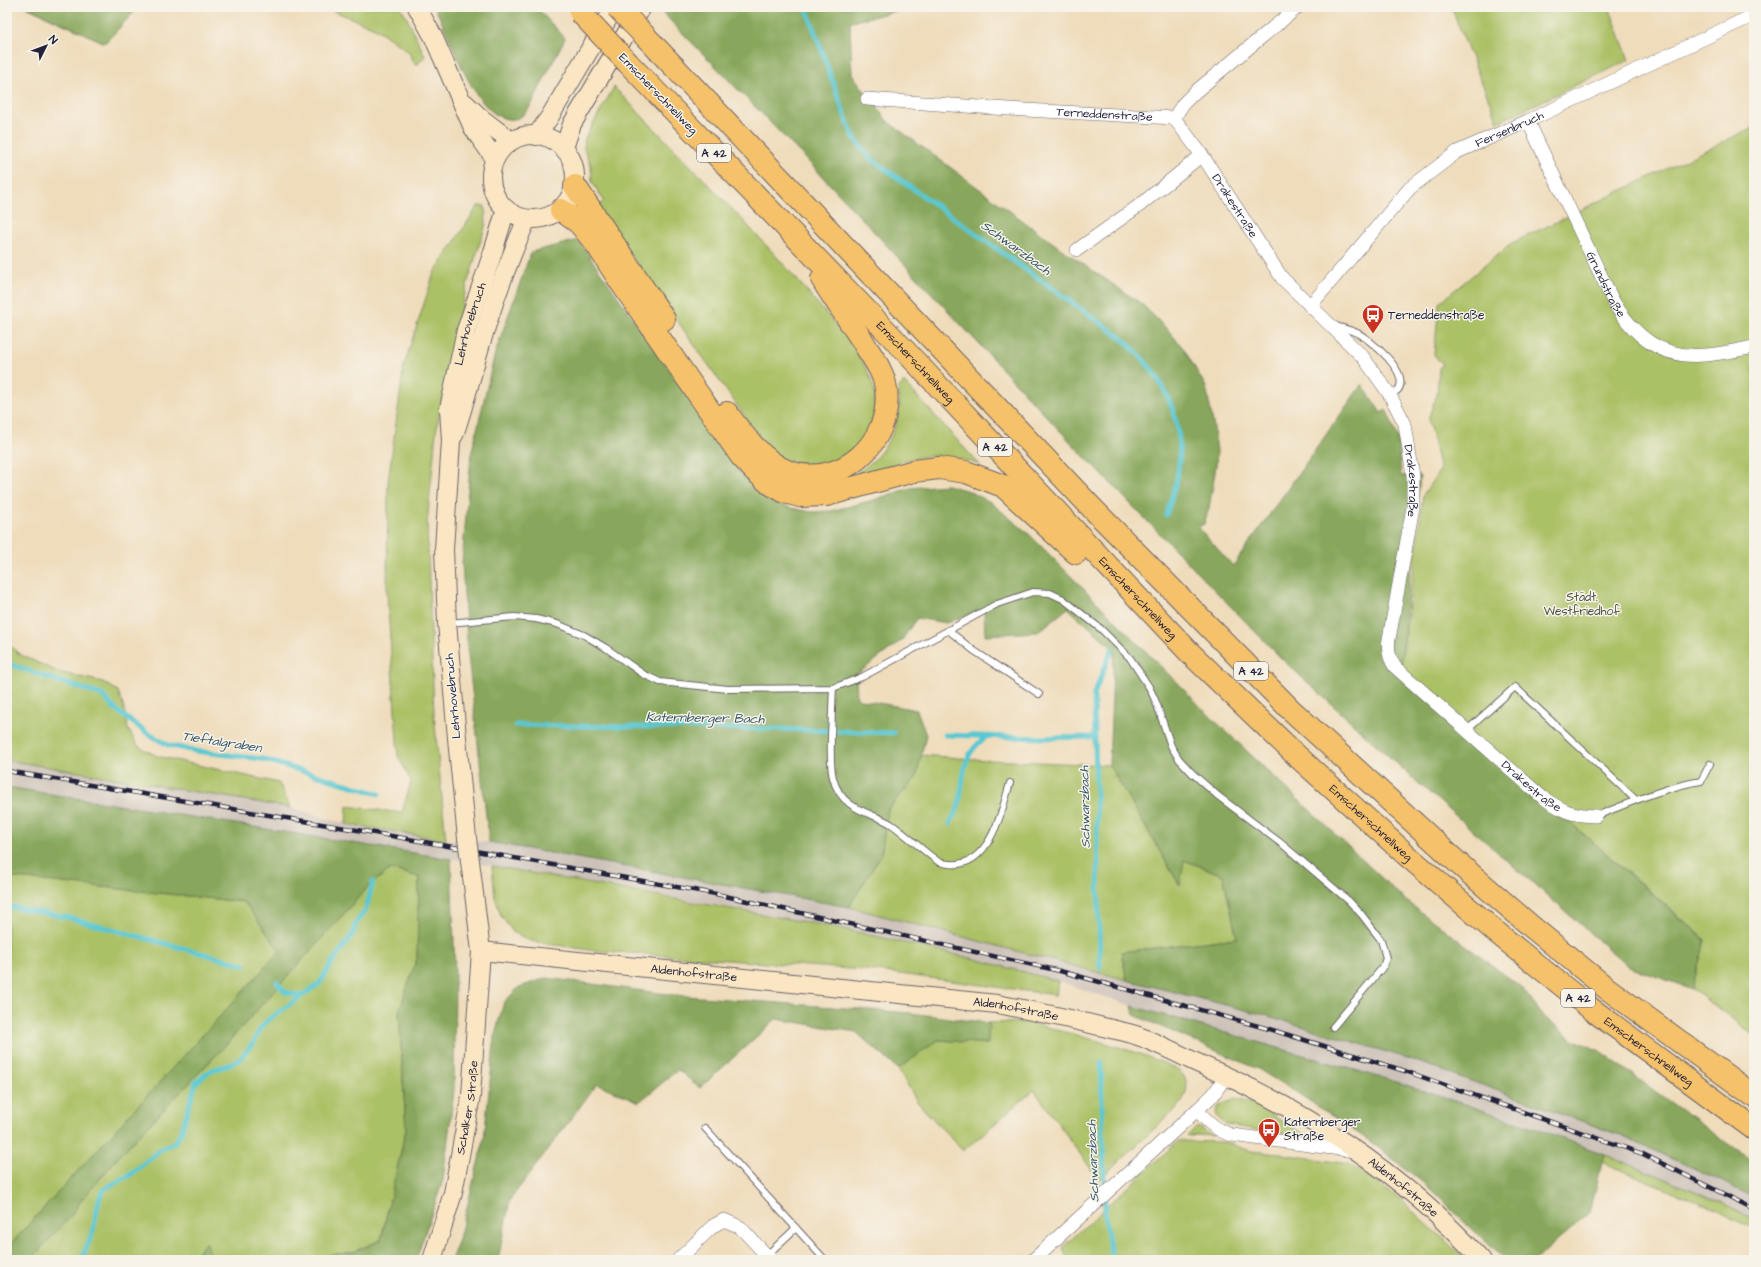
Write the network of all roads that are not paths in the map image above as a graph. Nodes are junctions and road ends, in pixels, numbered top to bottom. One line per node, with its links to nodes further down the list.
1 (417, 7): 7 (street)
2 (616, 7): 11 (street); 40 (highway, A 42, bridge)
3 (642, 7): 13 (street)
4 (1298, 7): 9 (street)
5 (578, 10): 20 (highway, Emscherschnellweg / A 42, bridge)
6 (1754, 15): 10 (street, Fersenbruch)
7 (459, 96): 12 (street); 15 (street)
8 (867, 99): 9 (street, Terneddenstraße)
9 (1174, 118): 14 (street, Drakestraße)
10 (1528, 121): 22 (street, Fersenbruch); 24 (street, Grundstraße)
11 (536, 136): 12 (street); 13 (street)
12 (511, 141): 15 (street)
13 (564, 148): 16 (street)
14 (1202, 155): 21 (street); 22 (street, Drakestraße)
15 (495, 159): 17 (street)
16 (575, 186): 18 (street); 20 (highway)
17 (506, 209): 19 (street); 26 (street, Lehrhovebruch)
18 (561, 210): 19 (street); 29 (highway)
19 (527, 219): 26 (street, Lehrhovebruch)
20 (800, 242): 29 (highway, Emscherschnellweg / A 42)
21 (1077, 250)
22 (1310, 306): 23 (street, Drakestraße)
23 (1330, 324): 25 (street, Drakestraße); 25 (lane)
24 (1754, 347)
25 (1390, 395): 32 (street, Drakestraße)
26 (451, 441): 27 (street, Lehrhovebruch)
27 (448, 623): 30 (lane); 37 (street, Lehrhovebruch, bridge)
28 (948, 630): 30 (lane); 31 (lane); 38 (lane)
29 (1190, 653): 43 (highway, Emscherschnellweg / A 42)
30 (833, 688): 34 (lane)
31 (1039, 694)
32 (1466, 731): 35 (lane); 36 (street, Drakestraße)
33 (1710, 764): 35 (lane)
34 (1010, 783)
35 (1636, 800): 36 (lane)
36 (1596, 816)
37 (481, 951): 39 (street, Aldenhofstraße); 48 (street, Schalker Straße)
38 (1333, 1027)
39 (1227, 1075): 41 (street); 44 (street, Aldenhofstraße)
40 (1754, 1096)
41 (1197, 1110): 44 (street); 51 (street)
42 (705, 1128): 45 (lane)
43 (1754, 1129)
44 (1358, 1151): 47 (street, Aldenhofstraße)
45 (796, 1228): 46 (lane); 50 (lane)
46 (768, 1258): 49 (street)
47 (1476, 1258)
48 (432, 1260)
49 (678, 1260)
50 (826, 1260)
51 (1033, 1260)

